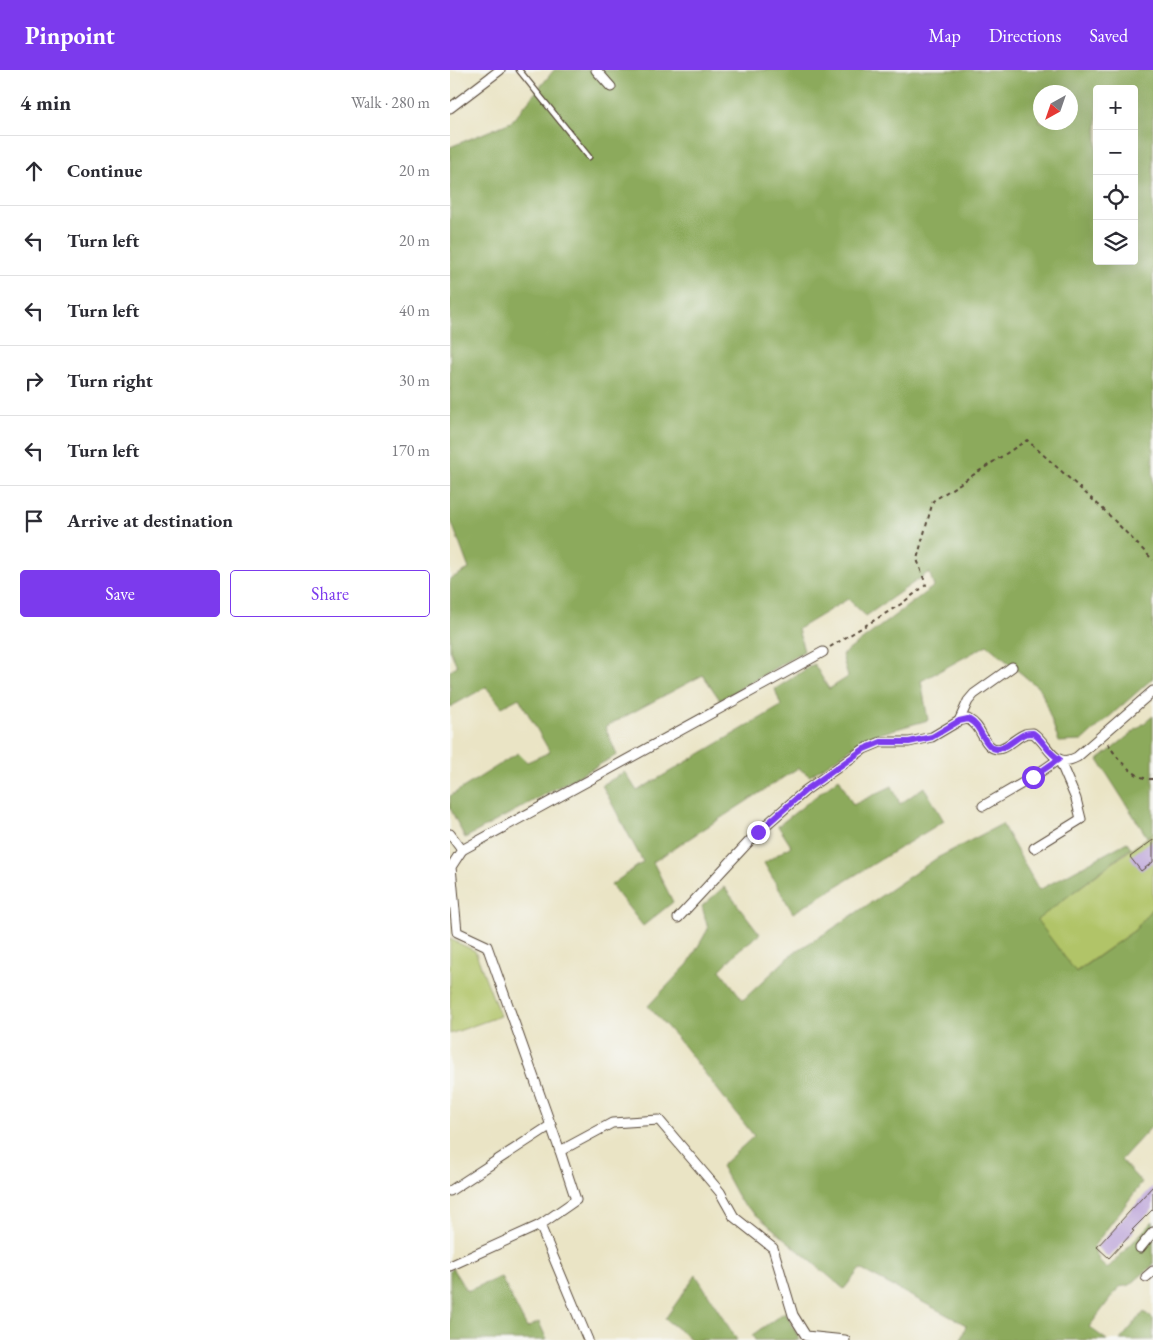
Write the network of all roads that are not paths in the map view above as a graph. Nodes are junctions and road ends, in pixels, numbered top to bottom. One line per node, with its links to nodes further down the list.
1 (500, 70): 5 (street)
2 (519, 70): 6 (lane)
3 (596, 70): 4 (street)
4 (611, 87)
5 (450, 108)
6 (589, 157)
7 (823, 652): 15 (street)
8 (1012, 667): 10 (street)
9 (1153, 691): 11 (street)
10 (959, 721): 11 (street); 16 (street)
11 (1059, 759): 12 (street); 14 (street)
12 (983, 806)
13 (450, 834): 15 (street)
14 (1034, 848)
15 (462, 850): 17 (street)
16 (678, 918)
17 (454, 933): 18 (street)
18 (551, 1125): 19 (street); 20 (street)
19 (560, 1151): 21 (street); 26 (street)
20 (450, 1191)
21 (540, 1225): 24 (street); 25 (street)
22 (1153, 1232): 23 (street)
23 (1140, 1248)
24 (450, 1266)
25 (588, 1340)
26 (845, 1340)

